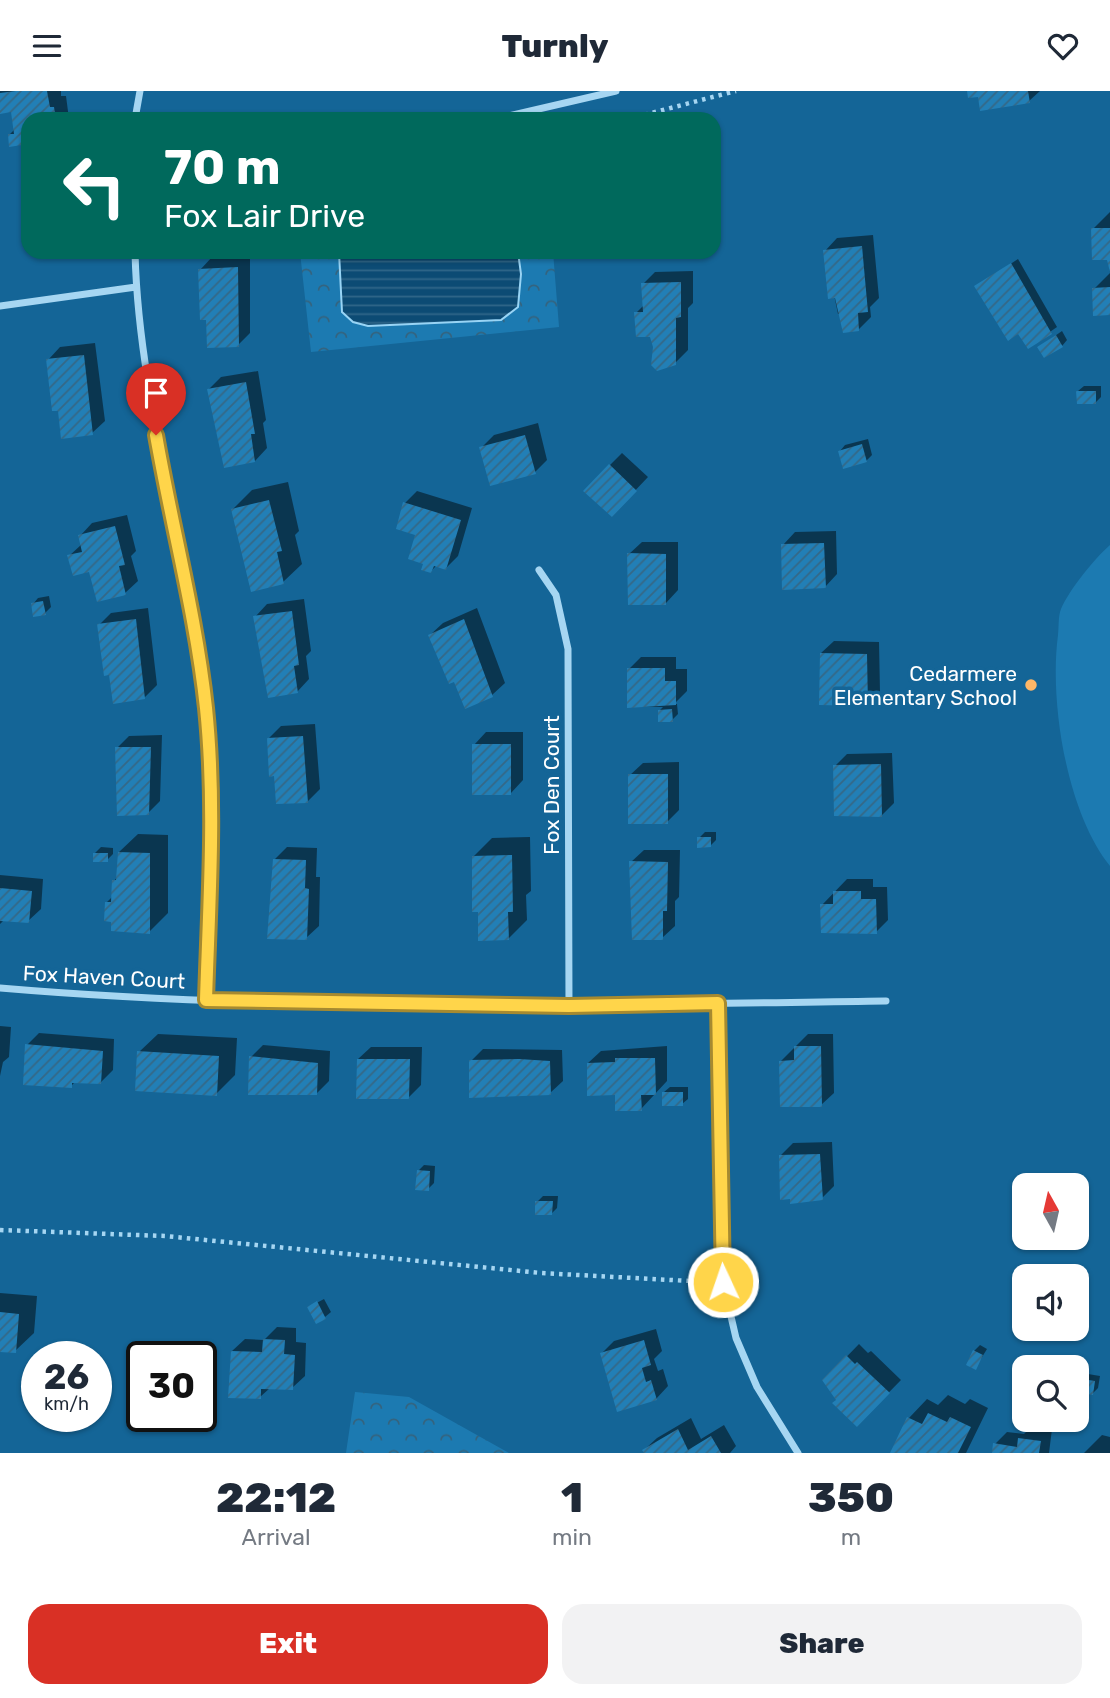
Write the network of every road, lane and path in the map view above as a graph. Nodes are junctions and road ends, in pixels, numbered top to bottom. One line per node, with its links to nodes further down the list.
1 (140, 91): 4 (street)
2 (616, 91): 5 (street)
3 (736, 91): 6 (path)
4 (136, 112)
5 (526, 112)
6 (655, 112)
7 (135, 259): 8 (street)
8 (136, 287): 9 (street); 12 (street)
9 (0, 306)
10 (539, 570): 15 (street, Fox Den Court)
11 (0, 988): 12 (street, Fox Haven Court)
12 (206, 1000): 15 (street, Fox Haven Court)
13 (886, 1001): 14 (street, Fox Haven Court)
14 (718, 1003): 15 (street, Fox Haven Court); 17 (street)
15 (569, 1006)
16 (0, 1230): 17 (path)
17 (723, 1282): 18 (street)
18 (798, 1453)

